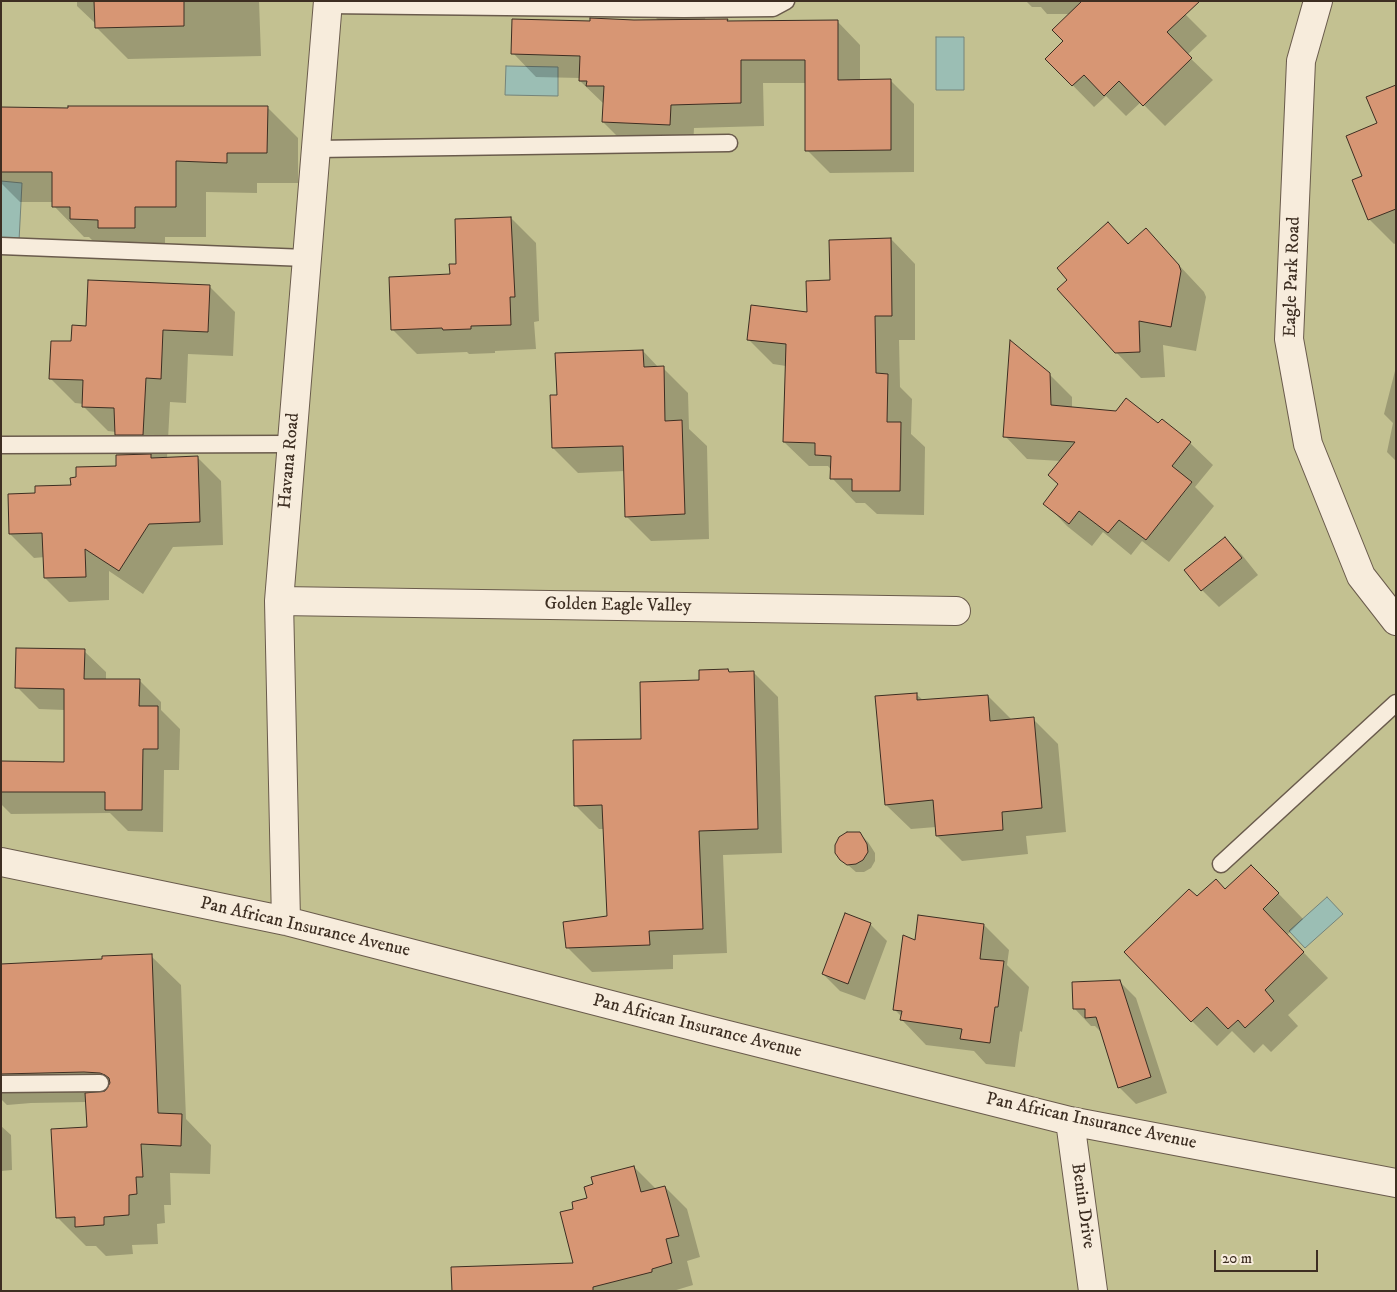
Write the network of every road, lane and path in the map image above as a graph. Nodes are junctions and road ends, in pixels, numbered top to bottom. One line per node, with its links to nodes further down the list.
1 (786, 1): 3 (lane)
2 (1318, 1): 12 (street, Eagle Park Road)
3 (327, 3): 5 (street, Havana Road)
4 (729, 143): 5 (lane)
5 (316, 149): 7 (street, Havana Road)
6 (1, 246): 7 (lane)
7 (306, 258): 8 (street, Havana Road)
8 (292, 444): 9 (lane); 10 (street, Havana Road)
9 (1, 445)
10 (279, 601): 11 (street, Golden Eagle Valley); 16 (street, Havana Road)
11 (956, 610)
12 (1396, 621)
13 (1396, 703): 15 (lane)
14 (1, 862): 16 (street, Pan African Insurance Avenue)
15 (1221, 864)
16 (286, 921): 19 (street, Pan African Insurance Avenue)
17 (100, 1083): 18 (lane)
18 (1, 1084)
19 (1070, 1121): 20 (street, Pan African Insurance Avenue); 21 (street, Benin Drive)
20 (1396, 1183)
21 (1093, 1291)

